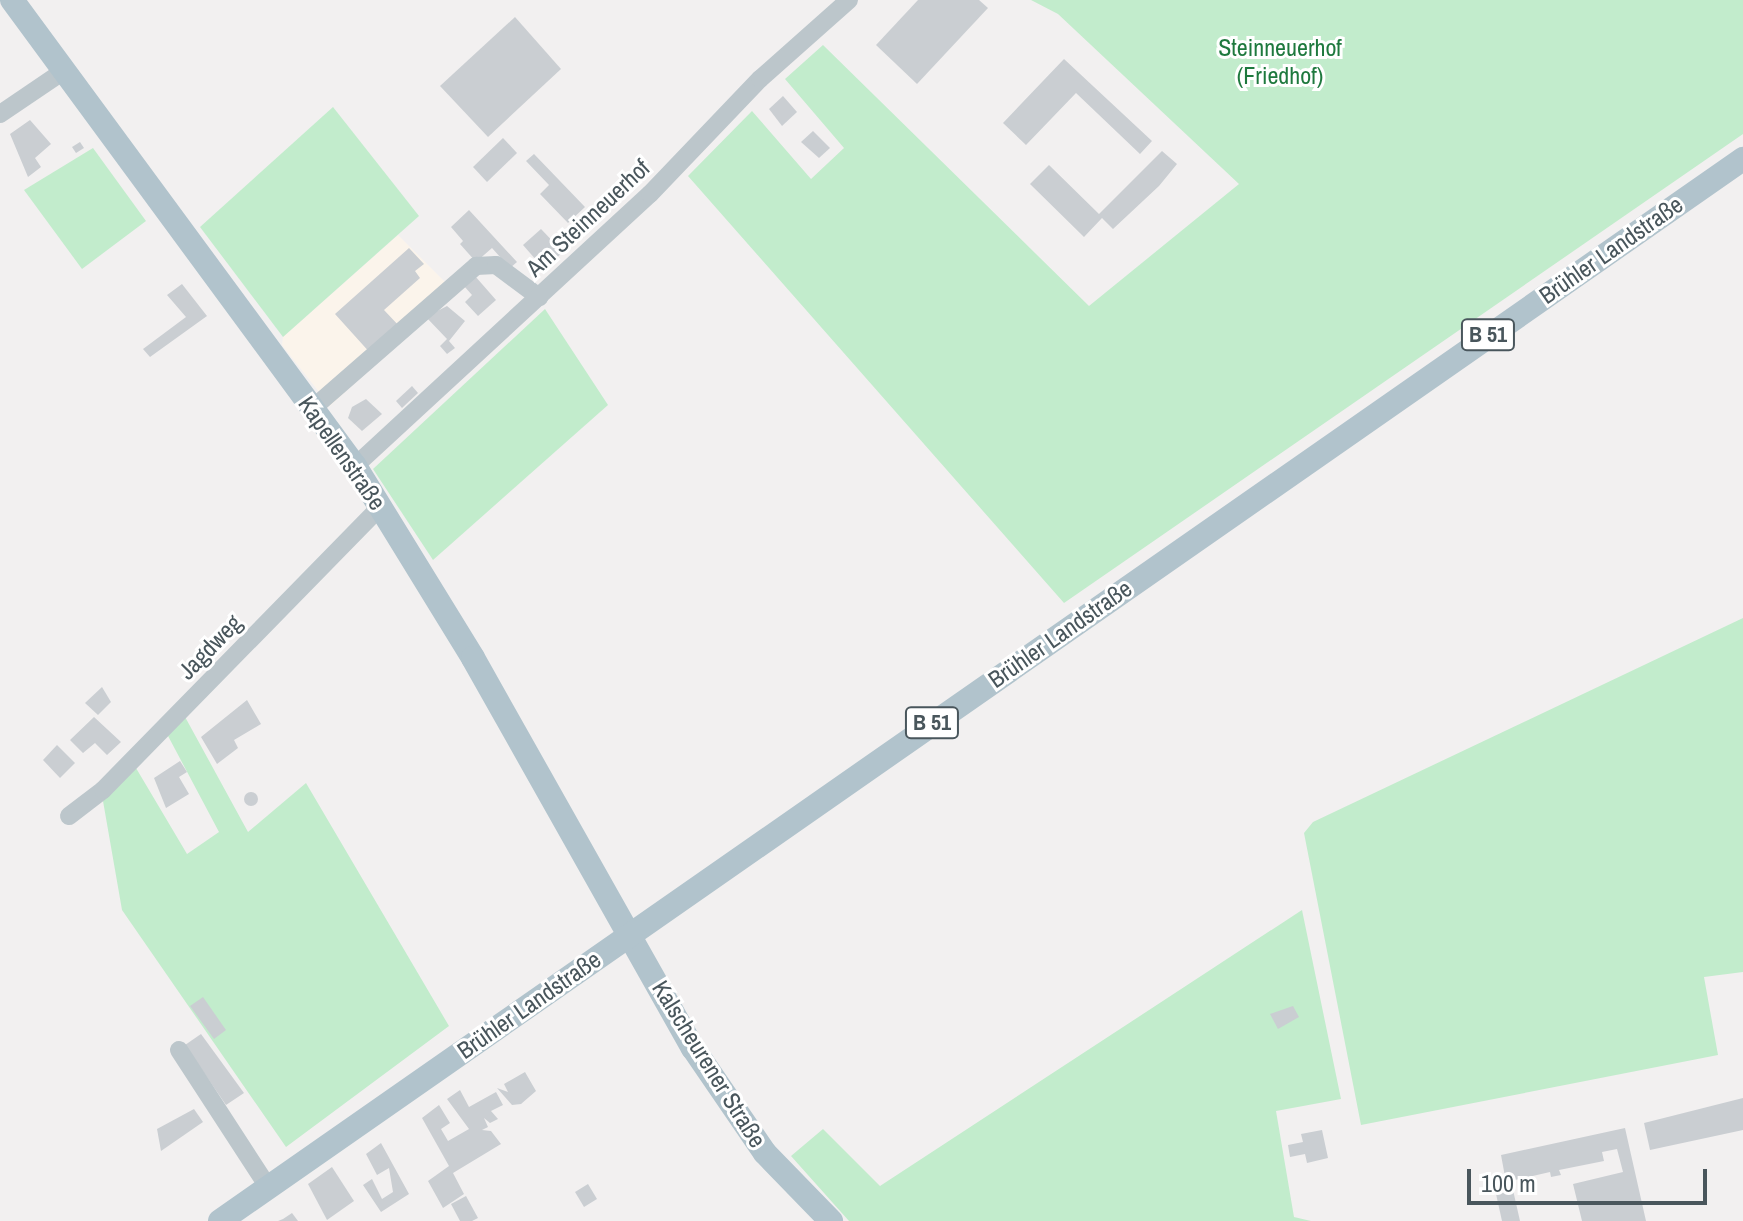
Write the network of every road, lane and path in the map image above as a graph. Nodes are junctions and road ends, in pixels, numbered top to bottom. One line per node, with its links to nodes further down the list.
1 (12, 0): 3 (main road, Kapellenstraße)
2 (849, 0): 6 (street, Am Steinneuerhof)
3 (62, 72): 4 (street); 7 (main road, Kapellenstraße)
4 (0, 114)
5 (1743, 159): 11 (main road, Brühler Landstraße / B 51)
6 (539, 297): 7 (street); 8 (street, Am Steinneuerhof)
7 (312, 409): 8 (main road, Kapellenstraße)
8 (355, 466): 9 (main road, Kapellenstraße)
9 (380, 507): 10 (street, Jagdweg); 11 (main road, Kapellenstraße)
10 (69, 816)
11 (630, 934): 13 (main road, Brühler Landstraße / B 51); 15 (main road, Kalscheurener Straße)
12 (179, 1050): 13 (street)
13 (268, 1187): 14 (main road, Brühler Landstraße / B 51)
14 (220, 1221)
15 (831, 1221)

